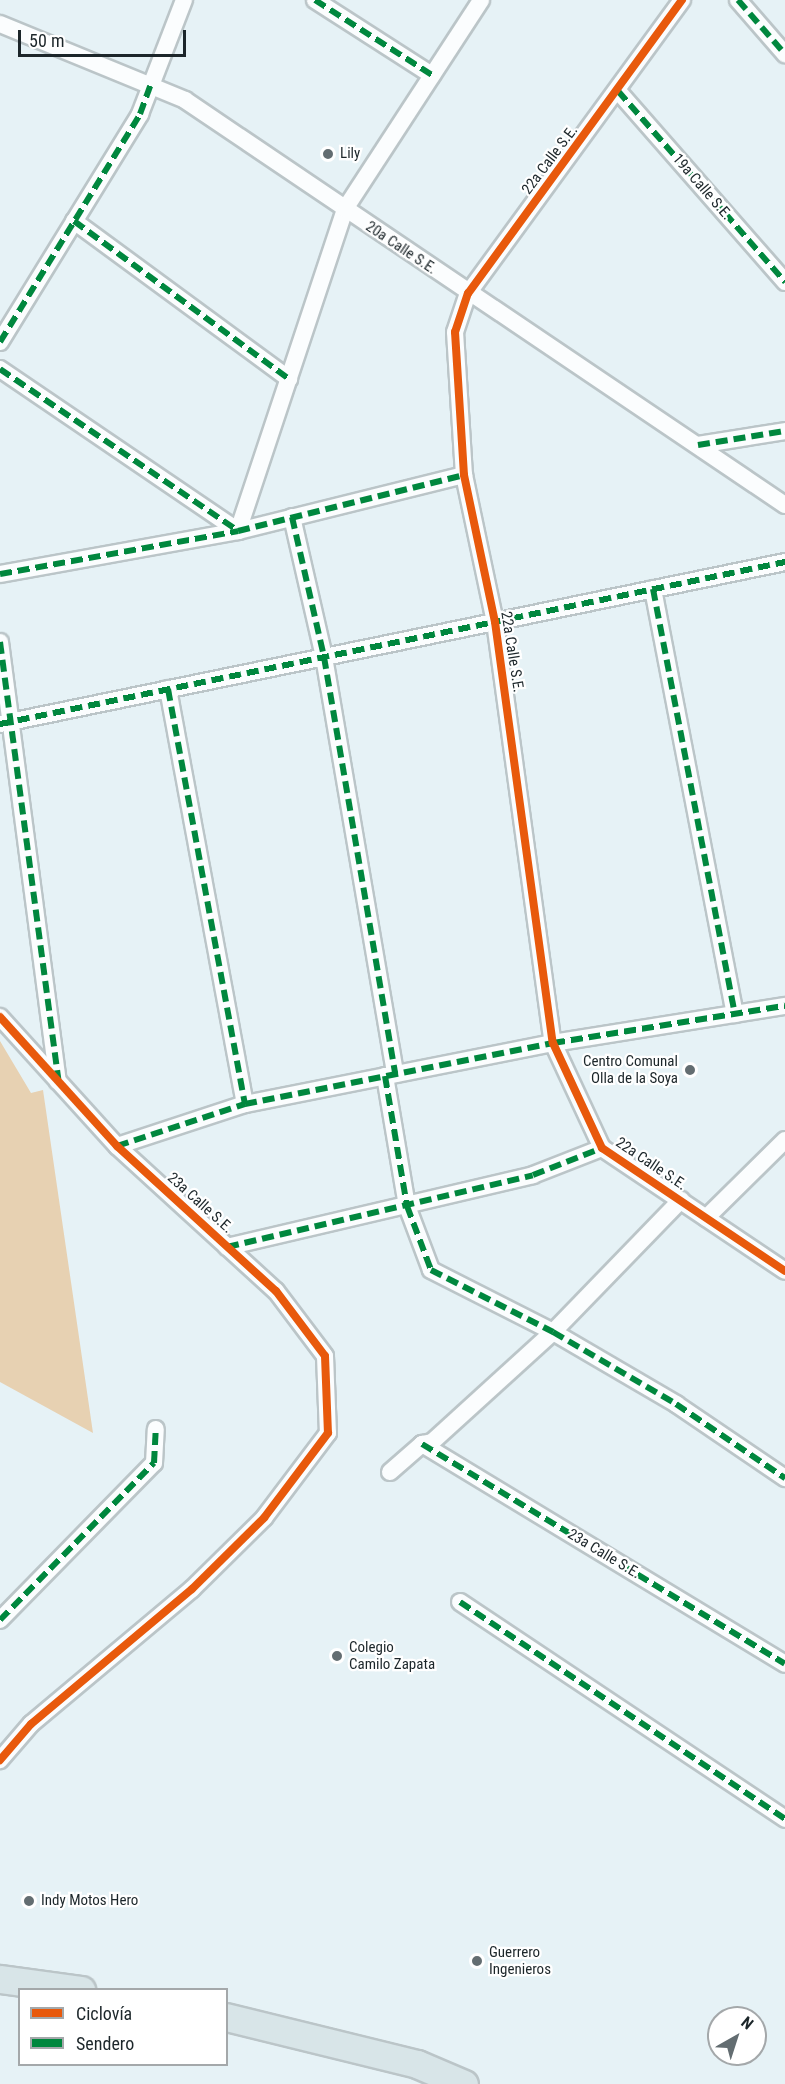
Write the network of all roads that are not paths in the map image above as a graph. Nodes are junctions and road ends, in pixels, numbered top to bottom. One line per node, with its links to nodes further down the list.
1 (184, 0): 9 (street)
2 (315, 0): 8 (street)
3 (481, 0): 8 (street)
4 (682, 0): 10 (street, 22a Calle S.E.)
5 (738, 0): 7 (street)
6 (0, 24): 9 (street, 20a Calle S.E.)
7 (785, 54)
8 (432, 75): 11 (street)
9 (150, 86): 11 (street, 20a Calle S.E.); 12 (street)
10 (618, 91): 13 (street, 19a Calle S.E.); 14 (street, 22a Calle S.E.)
11 (345, 208): 14 (street, 20a Calle S.E.); 17 (street)
12 (74, 221): 15 (street); 17 (street)
13 (785, 282)
14 (468, 293): 19 (street, 20a Calle S.E.); 20 (street, 22a Calle S.E.)
15 (0, 342)
16 (0, 369): 23 (street)
17 (289, 379): 23 (street)
18 (785, 431): 19 (street)
19 (698, 445): 21 (street, 20a Calle S.E.)
20 (464, 475): 22 (street); 27 (street, 22a Calle S.E.)
21 (785, 505)
22 (292, 517): 23 (street); 29 (street)
23 (238, 531): 25 (street)
24 (785, 562): 26 (street)
25 (0, 574)
26 (653, 589): 27 (street); 33 (street)
27 (495, 622): 29 (street); 35 (street, 22a Calle S.E.)
28 (0, 642): 31 (street)
29 (324, 657): 30 (street); 36 (street)
30 (168, 689): 31 (street); 38 (street)
31 (5, 723): 37 (street)
32 (785, 1006): 33 (street)
33 (735, 1014): 35 (street)
34 (0, 1017): 37 (street, 23a Calle S.E.)
35 (553, 1043): 36 (street); 41 (street, 22a Calle S.E.)
36 (390, 1075): 38 (street); 43 (street)
37 (58, 1081): 40 (street, 23a Calle S.E.)
38 (245, 1104): 40 (street)
39 (785, 1140): 44 (street)
40 (117, 1146): 45 (street, 23a Calle S.E.)
41 (602, 1148): 42 (street, 22a Calle S.E.); 43 (street)
42 (681, 1200): 44 (street, 22a Calle S.E.); 47 (street)
43 (406, 1206): 45 (street); 47 (street)
44 (706, 1218): 46 (street, 22a Calle S.E.)
45 (227, 1247): 55 (street, 23a Calle S.E.)
46 (785, 1271)
47 (553, 1332): 49 (street); 51 (street)
48 (156, 1429): 53 (street)
49 (422, 1444): 50 (street); 54 (street, 23a Calle S.E.)
50 (390, 1472)
51 (785, 1478)
52 (460, 1602): 56 (street)
53 (0, 1620)
54 (785, 1664)
55 (0, 1760)
56 (785, 1819)
57 (0, 1979): 58 (main road)
58 (73, 1988)
59 (228, 2018): 60 (main road)
60 (425, 2074): 61 (main road)
61 (464, 2084)

